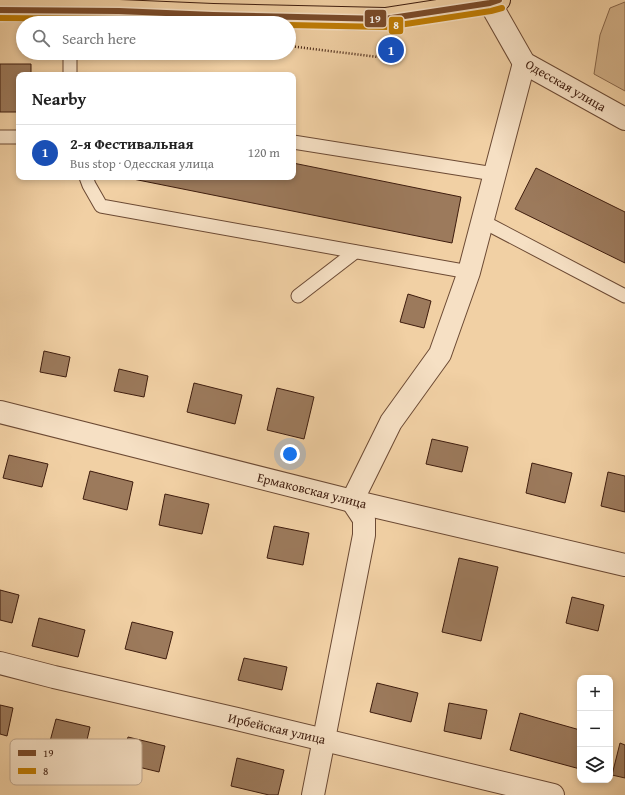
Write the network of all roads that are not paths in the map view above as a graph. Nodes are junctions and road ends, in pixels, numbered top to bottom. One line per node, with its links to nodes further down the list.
1 (494, 1): 4 (main road, Одесская улица); 6 (street, Одесская улица)
2 (0, 10): 3 (main road, Одесская улица)
3 (59, 16)
4 (296, 18)
5 (70, 60): 7 (lane)
6 (524, 63): 8 (street, Одесская улица); 12 (street)
7 (70, 72)
8 (625, 119)
9 (16, 137): 10 (lane)
10 (0, 138)
11 (296, 142): 12 (lane)
12 (494, 174): 14 (street)
13 (87, 180): 15 (lane)
14 (482, 221): 16 (street); 18 (lane)
15 (355, 252): 16 (lane); 17 (lane)
16 (469, 272): 20 (street)
17 (298, 296)
18 (625, 296)
19 (0, 412): 20 (street, Ермаковская улица)
20 (352, 501): 21 (street, Ермаковская улица); 23 (street)
21 (625, 565)
22 (0, 663): 23 (street, Ирбейская улица)
23 (325, 740): 24 (street); 25 (street, Ирбейская улица)
24 (313, 795)
25 (553, 795)

